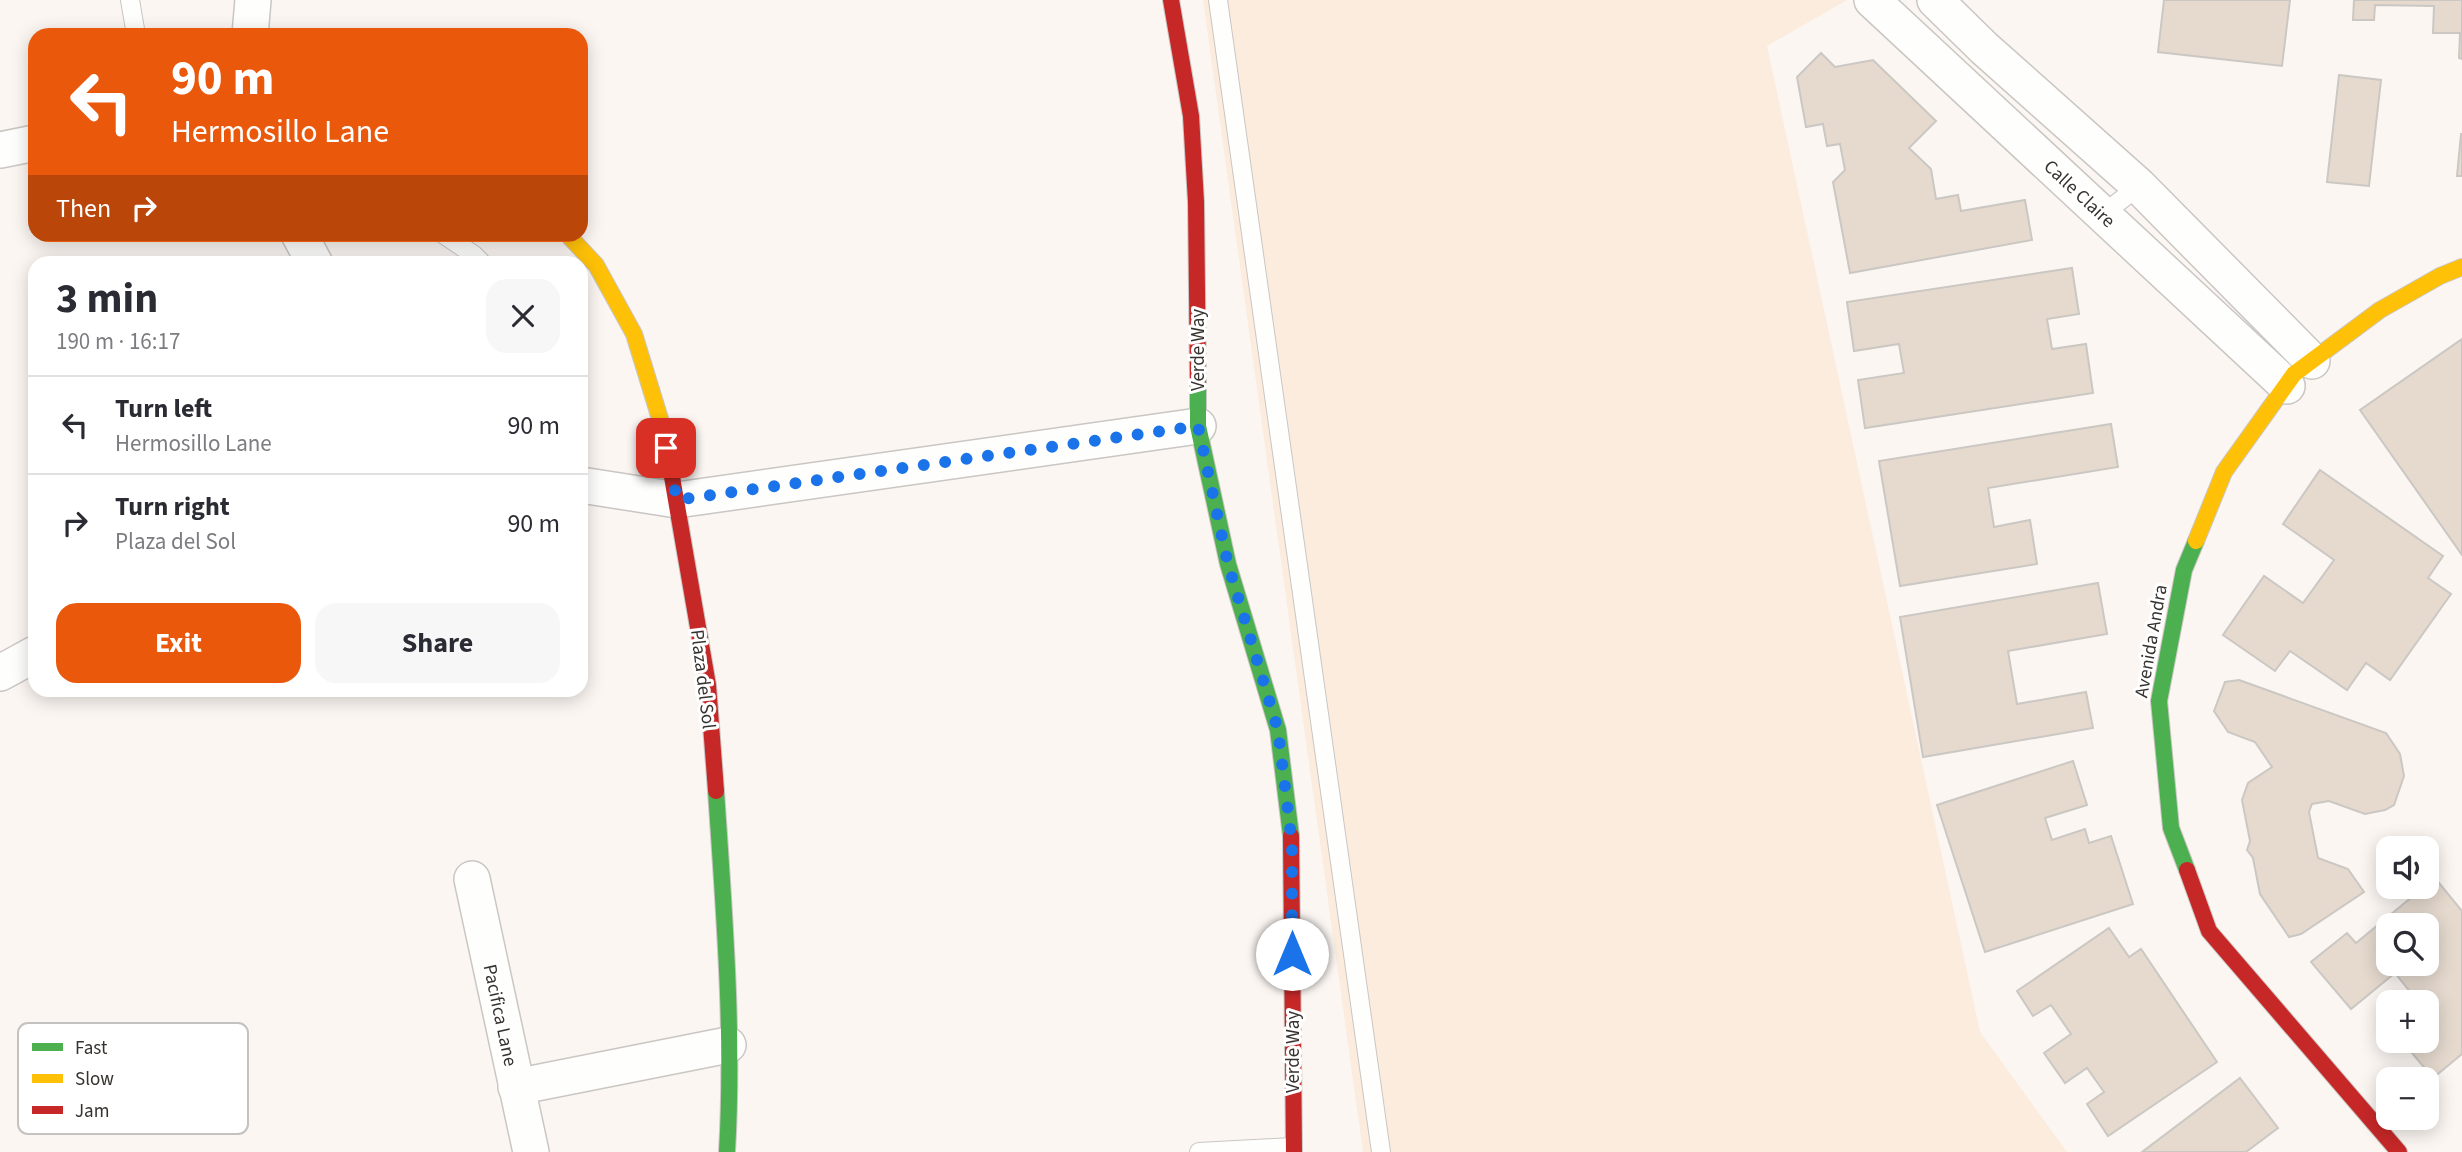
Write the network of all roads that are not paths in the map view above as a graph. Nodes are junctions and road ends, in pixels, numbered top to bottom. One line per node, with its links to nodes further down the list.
1 (130, 0): 7 (lane)
2 (253, 0): 8 (street)
3 (1171, 0): 22 (street, Verde Way)
4 (1218, 0): 34 (lane)
5 (1872, 0): 9 (street, Calle Claire)
6 (1935, 0): 9 (street, Calle Claire)
7 (135, 28)
8 (251, 28)
9 (1979, 71): 12 (street, Calle Claire); 13 (street, Calle Claire)
10 (28, 144): 11 (street)
11 (0, 150)
12 (2139, 186): 13 (lane); 20 (street, Calle Claire)
13 (2103, 214): 21 (street, Calle Claire)
14 (455, 242): 16 (lane)
15 (575, 242): 18 (street, Plaza del Sol)
16 (475, 256)
17 (588, 256): 24 (street, Plaza del Sol)
18 (588, 256)
19 (2462, 267): 20 (street, Avenida Andra)
20 (2312, 361): 21 (street, Avenida Andra)
21 (2287, 386): 35 (street, Avenida Andra)
22 (1198, 426): 24 (street); 30 (street, Verde Way)
23 (588, 486): 24 (street)
24 (677, 500): 28 (street, Plaza del Sol)
25 (28, 658): 26 (street)
26 (0, 674)
27 (472, 879): 29 (street, Pacifica Lane)
28 (728, 1045): 29 (street); 32 (street, Plaza del Sol)
29 (516, 1087): 31 (street, Pacifica Lane)
30 (1293, 1149): 33 (lane)
31 (531, 1152)
32 (727, 1152)
33 (1199, 1152)
34 (1381, 1152)
35 (2399, 1152)

